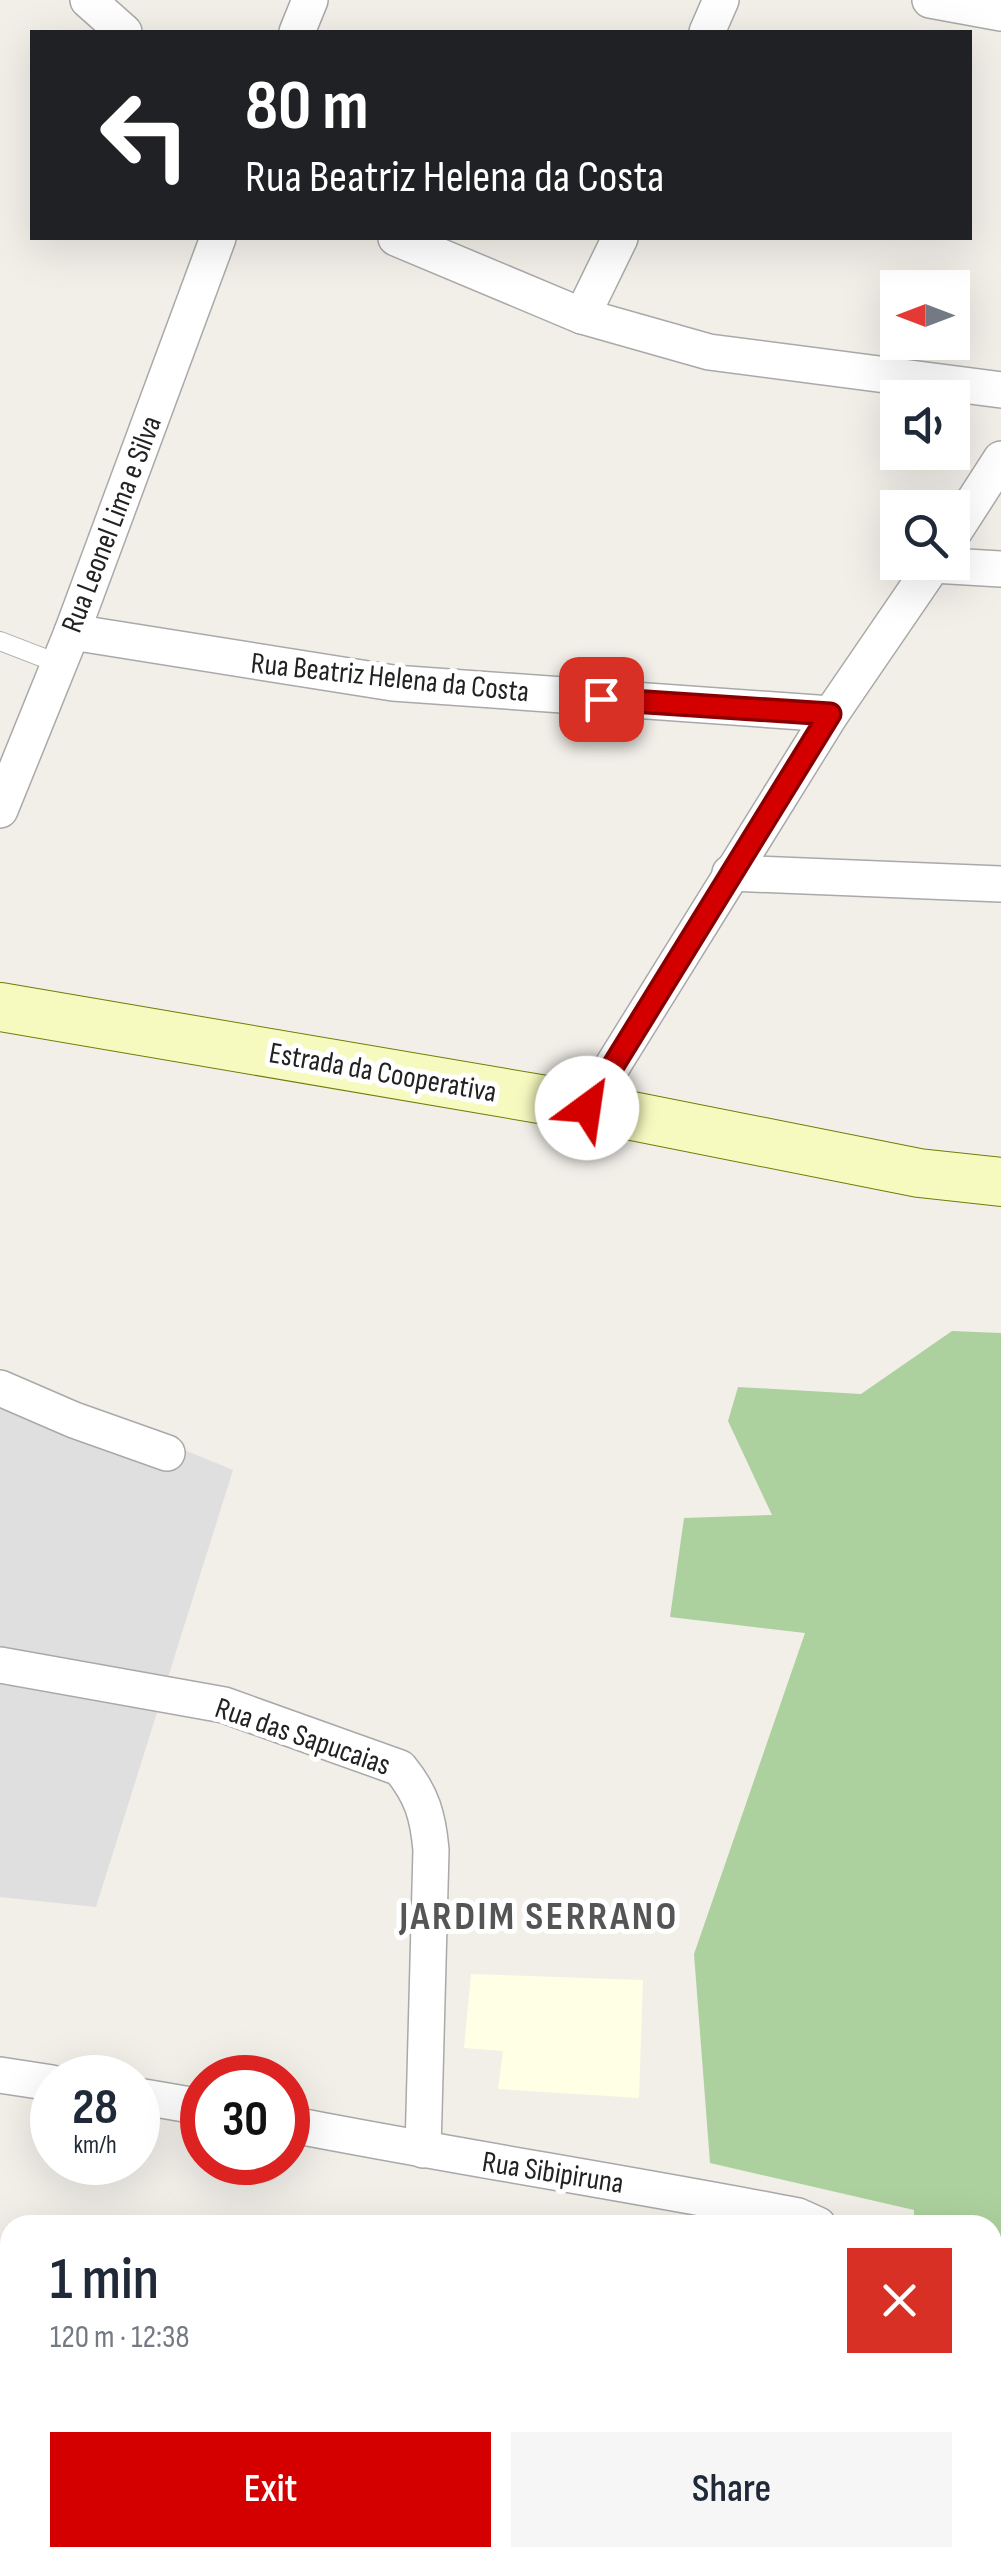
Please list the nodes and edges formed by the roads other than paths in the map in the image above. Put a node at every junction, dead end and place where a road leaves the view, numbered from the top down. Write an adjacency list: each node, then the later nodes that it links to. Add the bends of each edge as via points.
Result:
1 (88, 0): 6 (street)
2 (310, 0): 7 (street)
3 (721, 0): 8 (street)
4 (930, 0): 5 (street)
5 (1001, 13)
6 (122, 30)
7 (298, 30)
8 (709, 30)
9 (217, 240): 20 (street, Rua Leonel Lima e Silva)
10 (401, 240): 12 (street)
11 (619, 240): 12 (street)
12 (582, 316): 13 (street, via 709,352)
13 (1001, 390)
14 (1001, 459): 15 (street)
15 (970, 507)
16 (970, 567): 17 (street)
17 (1001, 569)
18 (923, 580): 21 (street)
19 (0, 642): 20 (lane)
20 (64, 648): 21 (street, Rua Beatriz Helena da Costa, via 209,656 393,682); 22 (street, Rua Leonel Lima e Silva)
21 (830, 714): 23 (street)
22 (0, 810)
23 (730, 873): 24 (street); 26 (street)
24 (1001, 884)
25 (0, 1007): 26 (main road, Estrada da Cooperativa)
26 (587, 1108): 27 (main road, Estrada da Cooperativa)
27 (1001, 1182)
28 (0, 1388): 29 (street)
29 (167, 1453)
30 (0, 1665): 34 (street, Rua das Sapucaias, via 224,1705 400,1768 428,1814 431,1850)
31 (0, 2074): 32 (street)
32 (30, 2079)
33 (310, 2128): 34 (street, Rua Sibipiruna)
34 (423, 2150): 35 (street, Rua Sibipiruna)
35 (793, 2215)

